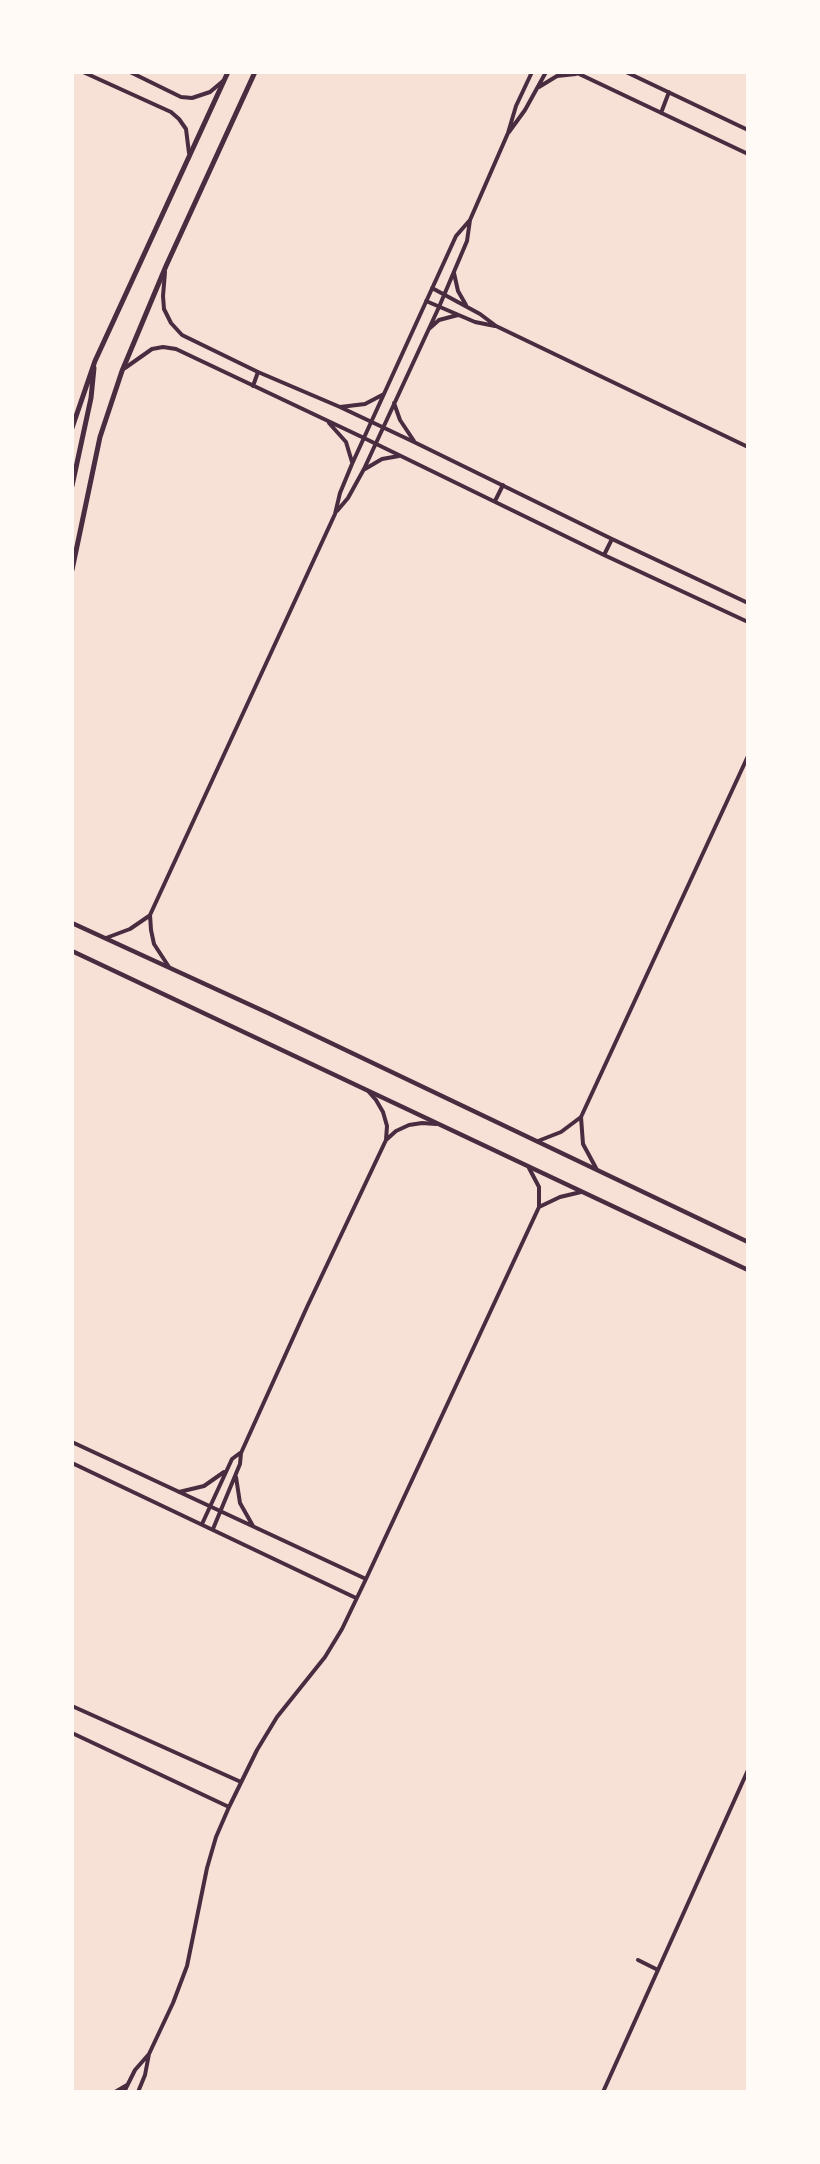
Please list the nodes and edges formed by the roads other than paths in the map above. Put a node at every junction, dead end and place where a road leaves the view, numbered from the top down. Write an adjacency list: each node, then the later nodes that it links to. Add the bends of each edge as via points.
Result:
1 (83, 72): 18 (street, via 171,112 186,129)
2 (130, 72): 10 (street, via 181,97 210,92)
3 (228, 72): 10 (main road)
4 (254, 72): 20 (main road)
5 (526, 72): 11 (street)
6 (532, 72): 11 (street)
7 (546, 72): 12 (street)
8 (626, 72): 13 (street)
9 (577, 73): 12 (street, via 557,76); 14 (street)
10 (224, 81): 18 (main road)
11 (528, 82): 16 (street)
12 (538, 87): 16 (street)
13 (669, 92): 14 (street); 15 (street)
14 (661, 113): 17 (street)
15 (748, 130)
16 (508, 133): 19 (street)
17 (748, 154)
18 (189, 157): 30 (main road)
19 (470, 220): 21 (street, via 467,241); 22 (street, via 456,236)
20 (166, 266): 31 (main road); 32 (street, via 164,309 171,323 182,335)
21 (454, 272): 23 (street); 26 (street, via 458,291)
22 (432, 288): 23 (street); 24 (street)
23 (444, 295): 25 (street); 26 (street)
24 (426, 301): 25 (street); 34 (street)
25 (439, 307): 27 (street); 29 (street)
26 (469, 307): 28 (street)
27 (458, 315): 28 (street); 29 (street, via 439,320)
28 (496, 326): 44 (street)
29 (426, 333): 35 (street)
30 (95, 361): 40 (main road); 49 (main road)
31 (122, 371): 33 (street, via 142,354 163,347 176,349); 53 (main road, via 100,437)
32 (258, 372): 33 (street); 36 (street)
33 (253, 386): 37 (street)
34 (384, 394): 36 (street, via 365,404); 38 (street)
35 (394, 402): 39 (street); 42 (street)
36 (339, 407): 38 (street)
37 (326, 421): 41 (street); 46 (street, via 346,442)
38 (371, 422): 39 (street); 41 (street)
39 (382, 427): 42 (street); 43 (street)
40 (72, 428)
41 (364, 438): 43 (street); 46 (street)
42 (414, 442): 48 (street)
43 (375, 443): 45 (street); 47 (street)
44 (748, 447)
45 (401, 456): 47 (street, via 382,459); 50 (street)
46 (352, 464): 51 (street)
47 (364, 469): 51 (street)
48 (503, 485): 50 (street); 52 (street)
49 (72, 486)
50 (495, 501): 54 (street)
51 (335, 514): 59 (street)
52 (612, 539): 54 (street); 56 (street)
53 (75, 547): 55 (main road)
54 (604, 555): 57 (street)
55 (72, 570)
56 (748, 603)
57 (748, 622)
58 (748, 756): 65 (street)
59 (150, 915): 61 (street, via 130,929); 63 (street, via 154,944)
60 (72, 923): 61 (street)
61 (106, 938): 63 (street)
62 (72, 951): 64 (street)
63 (170, 968): 68 (street)
64 (366, 1089): 66 (street); 67 (street, via 383,1112)
65 (581, 1117): 68 (street, via 561,1132); 70 (street, via 584,1144)
66 (436, 1124): 67 (street, via 409,1125); 69 (street)
67 (386, 1140): 76 (street)
68 (537, 1141): 70 (street)
69 (529, 1167): 71 (street); 72 (street, via 539,1187)
70 (596, 1168): 73 (street)
71 (581, 1192): 72 (street); 74 (street)
72 (539, 1207): 86 (street)
73 (748, 1242)
74 (748, 1270)
75 (72, 1442): 80 (street)
76 (241, 1452): 78 (street); 79 (street)
77 (72, 1463): 83 (street)
78 (227, 1470): 80 (street, via 204,1486); 81 (street)
79 (236, 1474): 82 (street); 84 (street, via 240,1503)
80 (177, 1492): 81 (street)
81 (210, 1506): 82 (street); 83 (street)
82 (220, 1511): 84 (street); 85 (street)
83 (202, 1524): 85 (street)
84 (255, 1528): 86 (street)
85 (213, 1529): 87 (street)
86 (366, 1579): 87 (street)
87 (356, 1598): 91 (street, via 325,1657 277,1717)
88 (72, 1706): 91 (street)
89 (72, 1733): 92 (street)
90 (748, 1770): 94 (street)
91 (241, 1782): 92 (street)
92 (229, 1807): 95 (street, via 207,1868 187,1966)
93 (638, 1960): 94 (street)
94 (658, 1970): 100 (street)
95 (149, 2054): 96 (street); 99 (street)
96 (128, 2085): 97 (street); 98 (street)
97 (115, 2092)
98 (124, 2092)
99 (138, 2092)
100 (603, 2092)

